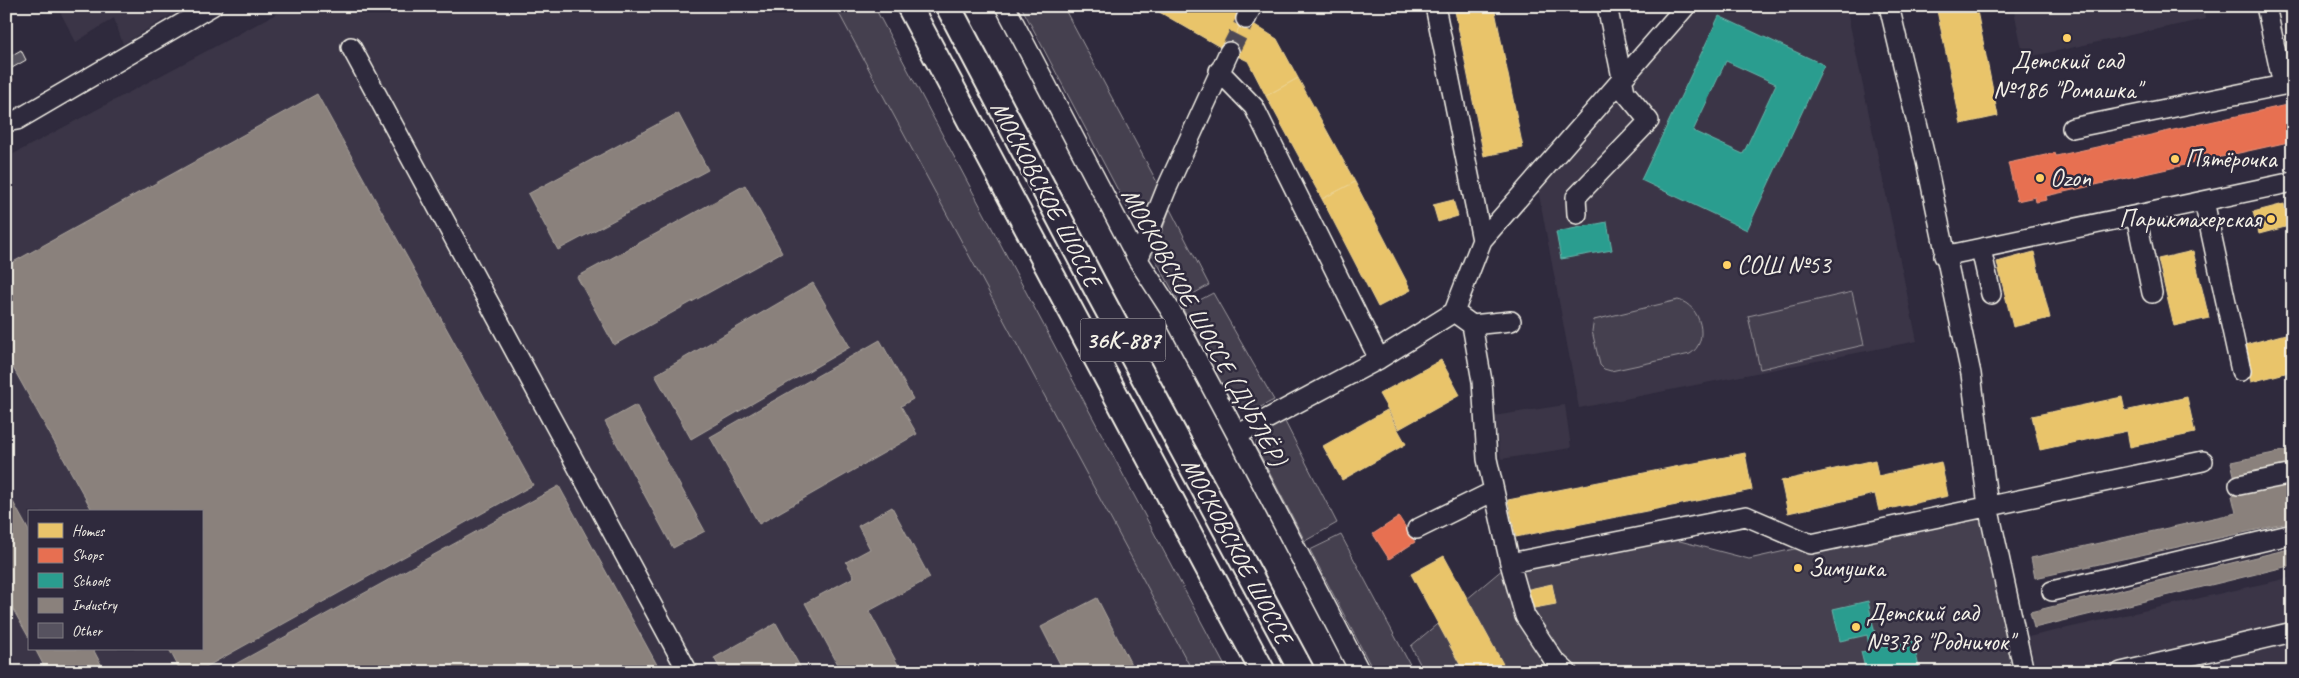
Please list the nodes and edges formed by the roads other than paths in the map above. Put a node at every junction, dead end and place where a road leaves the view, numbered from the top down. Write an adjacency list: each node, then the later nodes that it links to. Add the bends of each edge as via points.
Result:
1 (212, 6): 16 (street, via 17,120)
2 (909, 6): 45 (main road, МОСКОВСКОЕ ШОССЕ / 36К-887)
3 (930, 6): 46 (main road, МОСКОВСКОЕ ШОССЕ / 36К-887)
4 (948, 6): 47 (main road, МОСКОВСКОЕ ШОССЕ / 36К-887)
5 (1005, 6): 25 (street, МОСКОВСКОЕ ШОССЕ (ДУБЛЁР))
6 (1435, 6): 22 (street)
7 (1606, 6): 14 (street)
8 (1686, 6): 14 (street)
9 (1889, 6): 24 (street, via 1926,161)
10 (2266, 6): 15 (street)
11 (351, 47): 44 (street)
12 (1229, 52): 13 (street)
13 (1219, 72): 25 (street); 31 (street, via 1254,106)
14 (1621, 81): 20 (street, via 1624,92 1649,121 1576,197); 22 (street)
15 (2288, 84): 17 (street)
16 (6, 122)
17 (2072, 128)
18 (2293, 182): 19 (street)
19 (2204, 201): 21 (street); 32 (street)
20 (1577, 214)
21 (2136, 216): 23 (street); 26 (street)
22 (1482, 240): 28 (street)
23 (1982, 249): 24 (street); 27 (street)
24 (1944, 256): 38 (street, via 1970,374)
25 (1138, 260): 33 (street, МОСКОВСКОЕ ШОССЕ (ДУБЛЁР), via 1171,311)
26 (2152, 293)
27 (1991, 294)
28 (1454, 312): 30 (street); 31 (street)
29 (1511, 321): 30 (street)
30 (1472, 325): 37 (street, via 1482,381 1487,459)
31 (1379, 359): 33 (street)
32 (2241, 371)
33 (1237, 435): 48 (street, МОСКОВСКОЕ ШОССЕ (ДУБЛЁР))
34 (2203, 461): 38 (street)
35 (2293, 474): 36 (street)
36 (2239, 485)
37 (1494, 491): 39 (street); 41 (street)
38 (1988, 506): 41 (street, via 1811,544 1746,516); 50 (street)
39 (1417, 529)
40 (2293, 534): 42 (street)
41 (1510, 563): 49 (street, via 1525,616 1554,660)
42 (2052, 591)
43 (2293, 632): 51 (street)
44 (688, 672)
45 (1263, 672)
46 (1284, 672)
47 (1302, 672)
48 (1360, 672)
49 (1567, 672)
50 (2024, 672)
51 (2121, 672)

